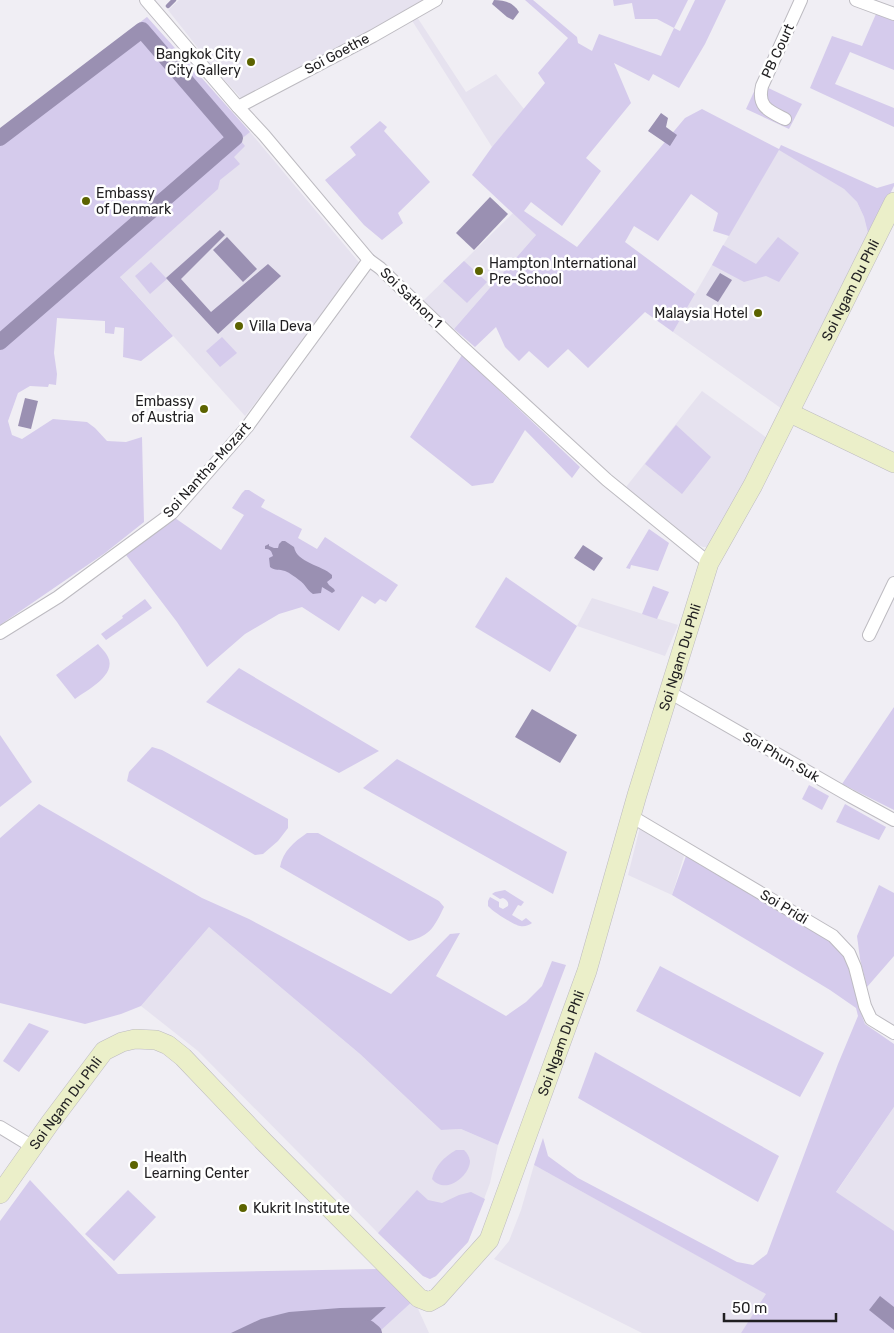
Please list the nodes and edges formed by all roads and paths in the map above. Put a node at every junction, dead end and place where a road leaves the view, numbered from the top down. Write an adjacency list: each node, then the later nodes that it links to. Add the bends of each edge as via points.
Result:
1 (146, 0): 6 (street, Soi Sathon 1)
2 (436, 0): 6 (street, Soi Goethe)
3 (801, 0): 7 (street, PB Court, via 760,94 762,105)
4 (856, 0): 5 (street)
5 (894, 14)
6 (238, 107): 9 (street, Soi Sathon 1)
7 (785, 119)
8 (894, 202): 10 (street, Soi Ngam Du Phli)
9 (369, 260): 12 (street, Soi Sathon 1, via 607,480); 14 (street, Soi Nantha-Mozart, via 248,427 172,513 58,596)
10 (790, 413): 11 (street); 12 (street, Soi Ngam Du Phli)
11 (894, 462)
12 (709, 563): 16 (street, Soi Ngam Du Phli)
13 (894, 583): 15 (street)
14 (0, 633)
15 (869, 635)
16 (669, 692): 17 (street, Soi Ngam Du Phli); 18 (street, Soi Phun Suk)
17 (631, 816): 19 (street, Soi Pridi, via 833,936 849,953 871,1019); 21 (street, Soi Ngam Du Phli, via 587,971 489,1240 438,1297 429,1302 419,1298 184,1057 156,1040 122,1042 104,1051)
18 (894, 820)
19 (894, 1033)
20 (0, 1127): 21 (street)
21 (33, 1147): 22 (street, Soi Ngam Du Phli)
22 (0, 1194)

